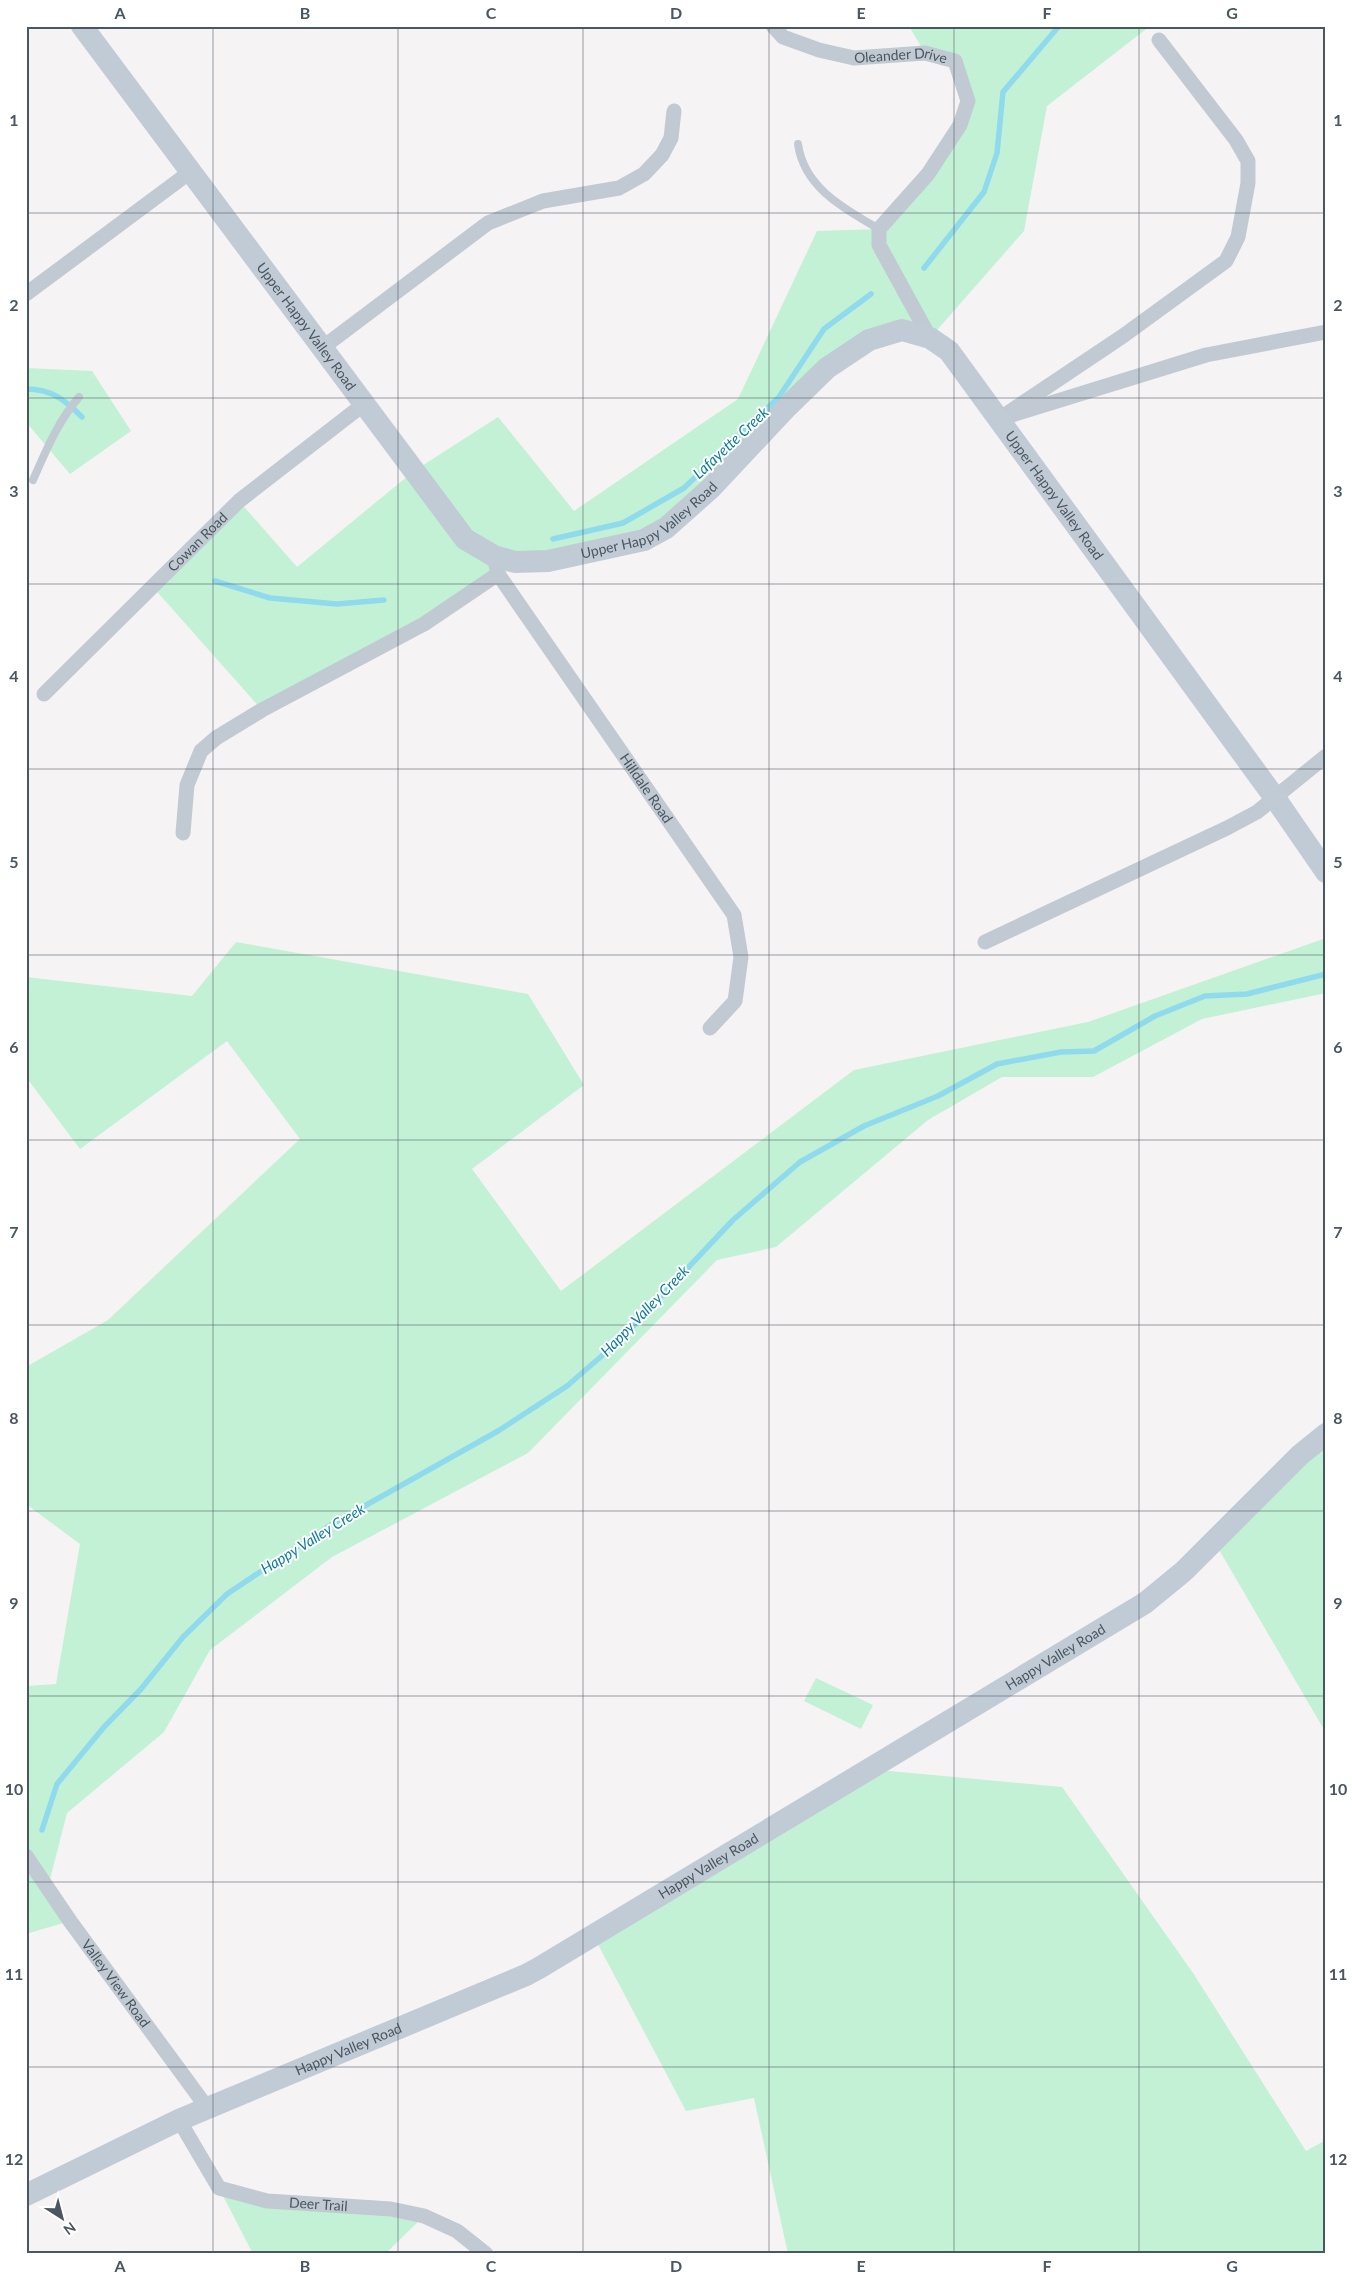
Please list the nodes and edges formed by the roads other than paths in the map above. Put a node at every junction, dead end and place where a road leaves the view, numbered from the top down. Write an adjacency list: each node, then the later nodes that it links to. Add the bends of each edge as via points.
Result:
1 (82, 26): 6 (street, Upper Happy Valley Road)
2 (773, 26): 7 (street, Oleander Drive, via 784,37 854,58 925,53 955,61 968,101 960,125 928,174)
3 (1159, 40): 14 (street, via 1236,140 1248,161 1248,183 1238,237 1226,261 1124,336)
4 (674, 111): 11 (street, via 671,138 662,155 644,174 619,188 543,201 488,223)
5 (798, 144): 7 (lane, via 808,173 820,190)
6 (190, 172): 8 (street); 11 (street, Upper Happy Valley Road)
7 (879, 229): 10 (street, via 879,245)
8 (26, 294)
9 (1326, 332): 14 (street, via 1206,356)
10 (930, 338): 14 (street, Upper Happy Valley Road, via 950,351); 16 (street, Upper Happy Valley Road, via 902,330 869,340 827,368 711,488 666,528 644,540 548,561)
11 (322, 348): 13 (street, Upper Happy Valley Road)
12 (79, 397): 15 (lane, via 68,409)
13 (364, 404): 16 (street, Upper Happy Valley Road, via 465,539); 17 (street, Cowan Road, via 239,501)
14 (999, 419): 19 (street, Upper Happy Valley Road)
15 (33, 480)
16 (496, 565): 20 (street, via 424,624 262,710 200,751 187,785); 23 (street, Hilldale Road, via 734,915 741,957 735,1001)
17 (44, 694)
18 (1326, 756): 19 (street)
19 (1276, 798): 21 (street, Upper Happy Valley Road); 22 (street, via 1227,828)
20 (182, 833)
21 (1326, 872)
22 (985, 942)
23 (710, 1028)
24 (1326, 1434): 26 (street, Happy Valley Road, via 1300,1455 1184,1571 1145,1603 526,1975)
25 (26, 1856): 26 (street, Valley View Road)
26 (208, 2109): 27 (street, Happy Valley Road)
27 (179, 2120): 28 (street, Happy Valley Road); 29 (street, Deer Trail, via 219,2188 267,2201 391,2209 424,2216 457,2231)
28 (26, 2195)
29 (486, 2254)

